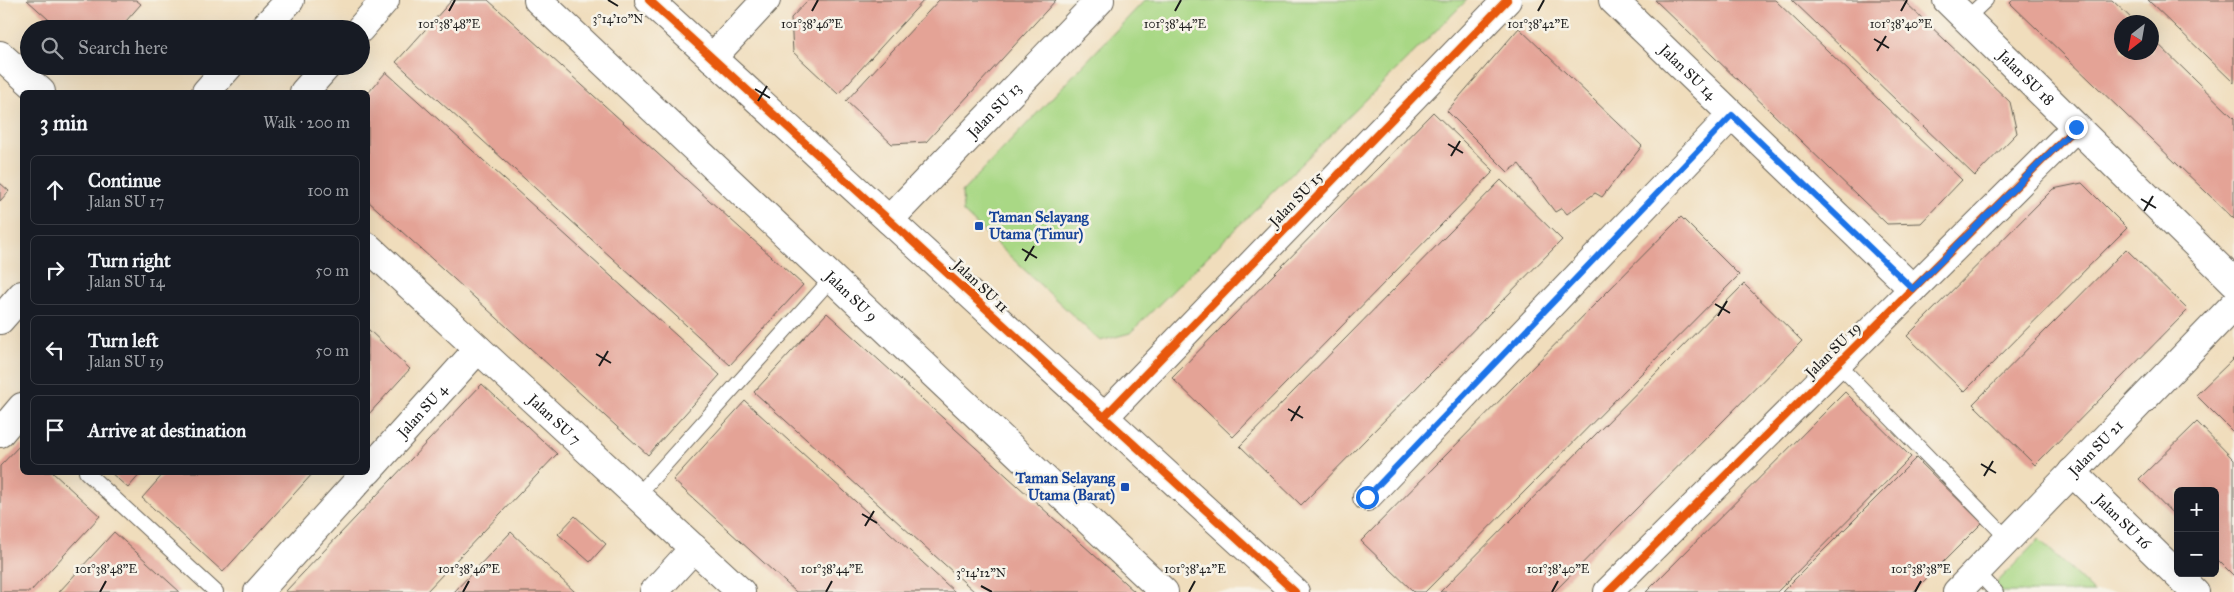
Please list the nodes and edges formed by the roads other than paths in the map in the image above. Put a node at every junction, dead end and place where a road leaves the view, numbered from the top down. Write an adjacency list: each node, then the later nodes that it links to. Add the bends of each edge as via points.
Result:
1 (290, 0): 11 (street)
2 (385, 0): 12 (street)
3 (538, 0): 26 (street, Jalan SU 9)
4 (649, 0): 14 (street, Jalan SU 11)
5 (766, 0): 14 (street)
6 (1100, 0): 24 (street, Jalan SU 13)
7 (1508, 0): 35 (street, Jalan SU 15)
8 (1613, 0): 22 (street, Jalan SU 14)
9 (1986, 0): 10 (lane)
10 (1957, 9): 23 (street, Jalan SU 18)
11 (271, 20)
12 (368, 20)
13 (0, 55): 15 (street)
14 (712, 58): 24 (street, Jalan SU 11)
15 (20, 73)
16 (22, 75): 19 (street)
17 (221, 75): 20 (street)
18 (319, 75): 21 (street)
19 (39, 90)
20 (208, 90)
21 (306, 90)
22 (1732, 115): 28 (street, Jalan SU 14); 42 (street)
23 (2076, 127): 27 (street, Jalan SU 18); 28 (street, Jalan SU 19)
24 (889, 220): 35 (street, Jalan SU 11)
25 (370, 249): 32 (street, Jalan SU 7)
26 (832, 278): 41 (lane); 50 (street, Jalan SU 9)
27 (2234, 282)
28 (1913, 289): 33 (street, Jalan SU 19)
29 (20, 297): 31 (street)
30 (2234, 305): 38 (street, Jalan SU 21)
31 (0, 320)
32 (478, 349): 37 (street, Jalan SU 4); 41 (street, Jalan SU 7)
33 (1838, 364): 43 (lane); 52 (street, Jalan SU 19)
34 (20, 412): 36 (street)
35 (1104, 417): 51 (street, Jalan SU 11)
36 (0, 433)
37 (370, 469)
38 (2072, 472): 43 (street, Jalan SU 21); 55 (street, Jalan SU 16)
39 (89, 475): 46 (lane)
40 (364, 475): 47 (street, Jalan SU 4)
41 (637, 496): 44 (street, Jalan SU 7)
42 (1367, 497)
43 (2008, 539): 45 (street, Jalan SU 21)
44 (694, 548): 48 (street); 49 (street, Jalan SU 7)
45 (1977, 572): 53 (street, Jalan SU 21); 54 (lane)
46 (216, 592)
47 (258, 592)
48 (654, 592)
49 (741, 592)
50 (1164, 592)
51 (1295, 592)
52 (1608, 592)
53 (1957, 592)
54 (1996, 592)
55 (2195, 592)

